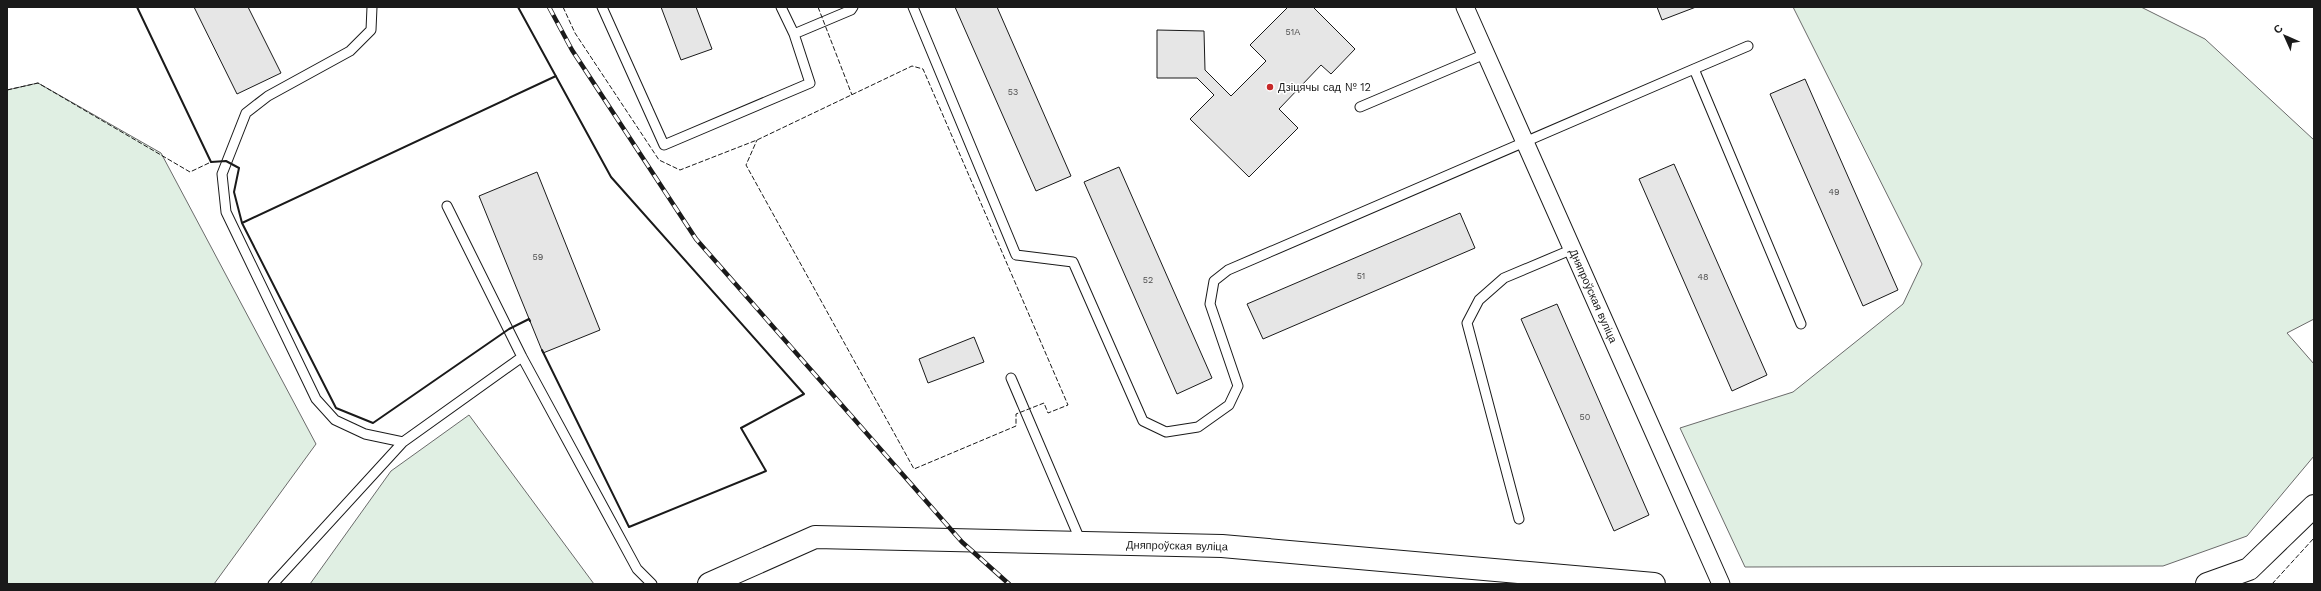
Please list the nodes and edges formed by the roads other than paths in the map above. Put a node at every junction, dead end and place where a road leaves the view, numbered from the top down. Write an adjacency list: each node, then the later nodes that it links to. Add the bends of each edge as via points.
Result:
1 (372, 7): 18 (lane, via 371,30 350,52 268,96 246,112 222,174 226,212 316,399 335,420 365,434)
2 (602, 7): 7 (lane, via 664,145 810,83)
3 (781, 7): 7 (lane)
4 (852, 7): 7 (lane, via 844,13)
5 (913, 7): 12 (lane, via 1016,255 1073,262 1143,421 1166,432 1198,427 1229,405 1238,386 1210,304 1214,281 1228,270)
6 (1465, 7): 9 (street, Дняпроўская вуліца)
7 (794, 34)
8 (1748, 46): 10 (lane)
9 (1485, 54): 11 (lane); 12 (street, Дняпроўская вуліца)
10 (1694, 69): 12 (lane); 15 (lane)
11 (1360, 107)
12 (1524, 143): 14 (street, Дняпроўская вуліца)
13 (447, 206): 16 (lane)
14 (1573, 249): 20 (lane, via 1504,278 1479,300 1467,323); 26 (street, Дняпроўская вуліца)
15 (1801, 324)
16 (522, 356): 18 (lane); 23 (lane, via 637,569)
17 (1012, 378): 21 (lane)
18 (403, 442): 22 (lane)
19 (2314, 506): 27 (street, via 2249,569)
20 (1519, 519)
21 (1082, 544): 24 (street, Дняпроўская вуліца, via 815,537); 25 (street, Дняпроўская вуліца, via 1222,546)
22 (273, 584)
23 (652, 584)
24 (709, 584)
25 (1654, 584)
26 (1721, 584)
27 (2207, 584)

